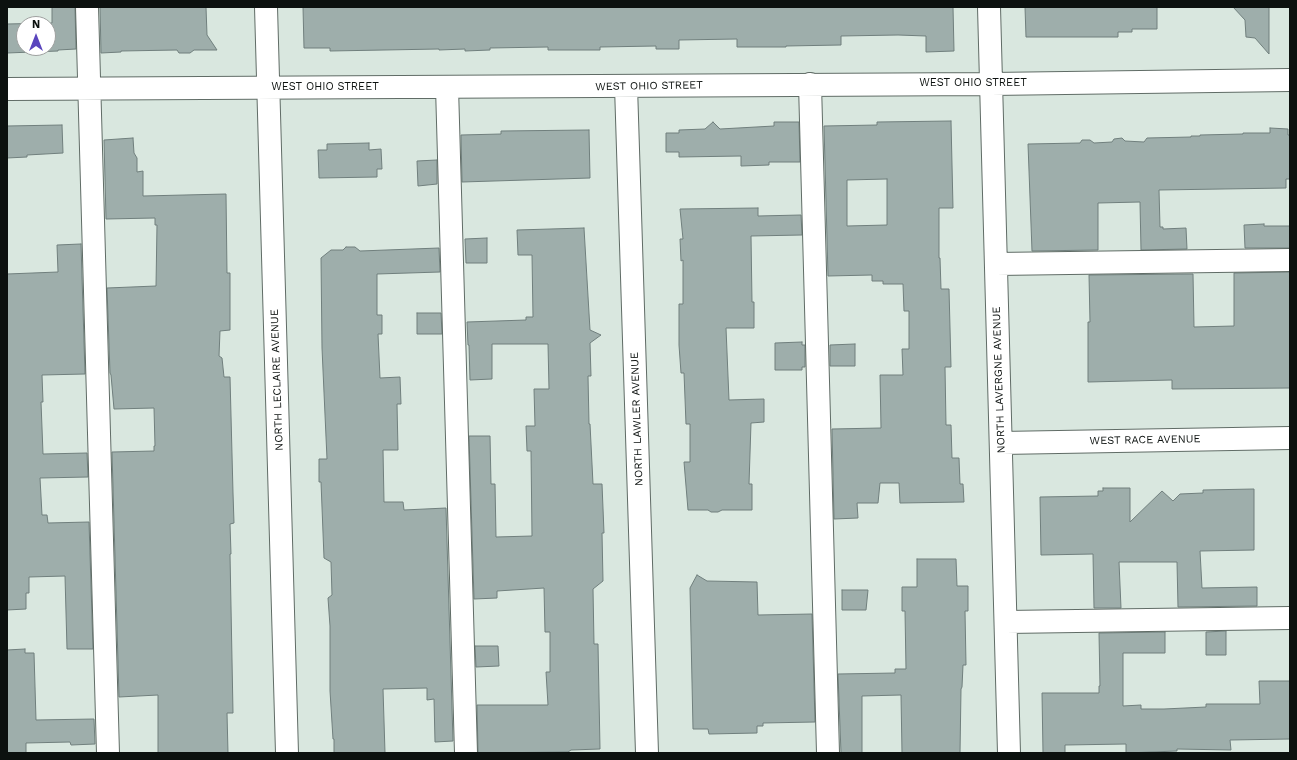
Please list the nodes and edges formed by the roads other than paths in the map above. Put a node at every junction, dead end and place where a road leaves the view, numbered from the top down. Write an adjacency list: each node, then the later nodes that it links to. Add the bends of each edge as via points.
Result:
1 (87, 7): 11 (street)
2 (266, 7): 9 (street, NORTH LECLAIRE AVENUE)
3 (989, 7): 6 (street, NORTH LAVERGNE AVENUE)
4 (1290, 80): 6 (street, WEST OHIO STREET)
5 (810, 84): 6 (street, WEST OHIO STREET); 7 (street, WEST OHIO STREET); 22 (street)
6 (991, 84): 13 (street, NORTH LAVERGNE AVENUE)
7 (626, 86): 8 (street, WEST OHIO STREET); 21 (street, NORTH LAWLER AVENUE)
8 (447, 87): 9 (street, WEST OHIO STREET); 20 (street)
9 (268, 88): 11 (street, WEST OHIO STREET); 19 (street, NORTH LECLAIRE AVENUE)
10 (7, 89): 11 (street, WEST OHIO STREET)
11 (89, 89): 18 (street)
12 (1290, 260): 13 (street)
13 (996, 264): 15 (street, NORTH LAVERGNE AVENUE)
14 (1290, 438): 15 (street, WEST RACE AVENUE)
15 (1001, 443): 17 (street, NORTH LAVERGNE AVENUE)
16 (1290, 618): 17 (street)
17 (1006, 622): 23 (street, NORTH LAVERGNE AVENUE)
18 (108, 753)
19 (287, 753)
20 (466, 753)
21 (647, 753)
22 (828, 753)
23 (1009, 753)

